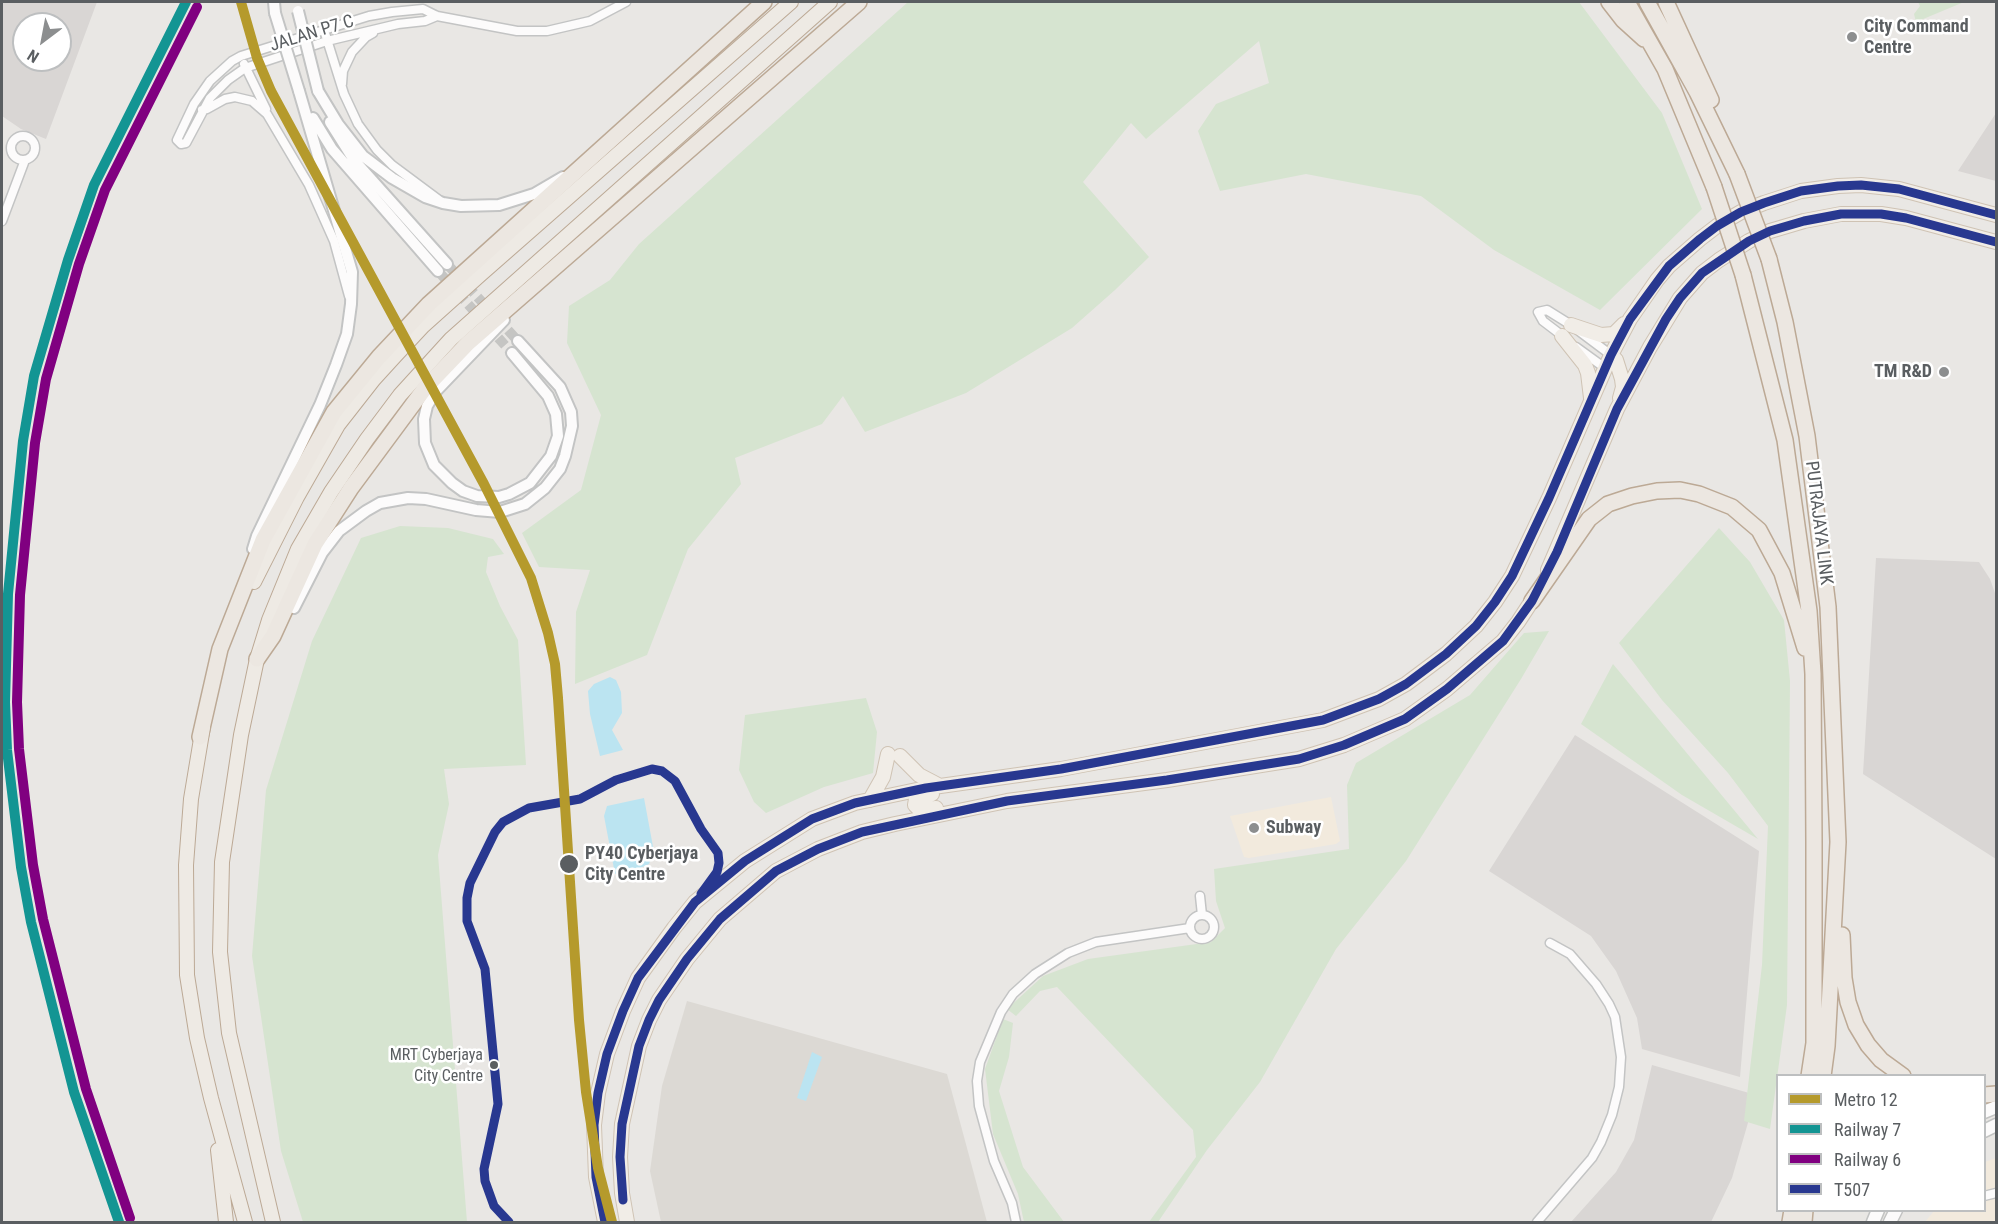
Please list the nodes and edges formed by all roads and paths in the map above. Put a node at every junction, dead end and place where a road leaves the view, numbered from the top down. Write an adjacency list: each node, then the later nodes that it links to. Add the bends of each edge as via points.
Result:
1 (274, 2): 19 (street, bridge)
2 (626, 2): 12 (street, JALAN P7 C, via 590,21 547,31 517,31)
3 (764, 2): 24 (highway)
4 (791, 2): 50 (highway, via 438,313 374,379 338,425 259,569 216,679)
5 (830, 2): 48 (highway, via 480,312 413,380 367,439 313,521 282,587)
6 (859, 2): 34 (highway)
7 (1610, 2): 16 (highway, via 1623,20)
8 (1627, 2): 16 (highway, PUTRAJAYA LINK)
9 (1647, 2): 27 (highway, PUTRAJAYA LINK)
10 (1666, 2): 27 (highway, via 1709,96)
11 (298, 6): 20 (street, bridge)
12 (437, 16): 13 (street, JALAN P7 C); 14 (street, JALAN P7 C, via 423,9 392,12)
13 (381, 29): 15 (street, JALAN P7 C); 21 (street, via 366,37 346,62)
14 (324, 30): 15 (street); 17 (street, JALAN P7 C)
15 (327, 41): 18 (street, JALAN P7 C); 21 (street)
16 (1653, 47): 49 (highway, PUTRAJAYA LINK, bridge, via 1691,129 1743,275 1785,440 1809,611)
17 (241, 56): 18 (street); 22 (street, JALAN P7 C, via 210,81)
18 (246, 68): 23 (street, JALAN P7 C, via 219,88); 25 (street)
19 (299, 91): 33 (street, via 332,149); 35 (street, via 352,272)
20 (318, 91): 28 (street, via 363,156 410,190); 32 (street, via 345,149)
21 (344, 94): 28 (street, via 358,124 377,150)
22 (194, 104): 23 (street); 23 (street, JALAN P7 C, via 178,142 186,143)
23 (202, 110): 25 (street, via 225,99 244,99 260,106)
24 (632, 120): 28 (street, via 562,178 534,194 499,205); 47 (highway, via 429,304 334,412 263,540)
25 (274, 122): 35 (street, via 334,241)
26 (25, 160): 30 (street)
27 (1736, 171): 55 (highway, PUTRAJAYA LINK, bridge, via 1769,259 1807,436 1827,595)
28 (443, 203)
29 (1996, 214): 36 (main road, via 1878,186 1838,186 1792,194 1741,212 1708,233 1669,266)
30 (2, 221)
31 (1996, 242): 40 (main road, via 1881,214 1841,214 1785,225 1749,240 1702,273 1680,298)
32 (447, 264)
33 (438, 271)
34 (545, 277): 41 (street, via 436,391 427,406 425,443 434,465 458,487 477,495 499,497 530,483 551,456 558,436 556,414 548,396); 46 (highway, via 468,343 425,388 386,438 315,544)
35 (351, 304): 47 (street, via 347,334 336,365 257,536)
36 (1630, 319): 37 (main road, via 1614,334); 42 (main road)
37 (1571, 325): 38 (street, via 1547,310 1538,312); 42 (street)
38 (1562, 336): 42 (street); 43 (main road, via 1585,365)
39 (518, 341): 46 (street, via 560,387 571,412 566,456 545,488 525,504 500,512 408,498 380,503 339,531 330,542)
40 (1650, 347): 42 (main road, via 1635,362); 44 (main road)
41 (512, 353)
42 (1612, 364): 43 (main road); 44 (main road, via 1623,387)
43 (1591, 400): 51 (main road, via 1512,576 1476,626 1406,684 1379,699 1323,720)
44 (1617, 409): 45 (main road, via 1557,552)
45 (1532, 601): 49 (highway, via 1589,519 1608,504 1657,491 1699,494 1732,507 1759,530 1782,573); 54 (main road, via 1503,641 1425,706 1405,720 1344,745 1299,759)
46 (273, 636): 48 (highway)
47 (220, 649): 50 (highway)
48 (257, 659): 66 (highway, via 222,862 220,952 229,1034)
49 (1813, 674): 60 (highway, PUTRAJAYA LINK, via 1814,1043)
50 (200, 737): 63 (highway, via 186,865 187,975)
51 (998, 778): 52 (main road); 54 (main road, via 987,784 924,796 916,799 915,805 920,810 991,799)
52 (940, 786): 53 (main road); 53 (main road, via 894,755)
53 (870, 800): 67 (main road, via 812,819 745,861 695,902 639,978 607,1054 598,1093 594,1125 596,1177)
54 (1006, 801): 68 (main road, via 862,832 818,849 776,871 720,919 659,1000 639,1046 622,1124 620,1157)
55 (1838, 842): 61 (highway, PUTRAJAYA LINK); 62 (highway, via 1848,1002 1868,1045)
56 (1200, 896): 57 (street)
57 (1202, 915): 58 (street, via 1195,917); 58 (street, via 1212,920 1211,935 1196,938)
58 (1190, 928): 69 (street, via 1096,942 1068,953 1035,974 1013,994 1001,1012 980,1062 977,1081 979,1106 994,1161)
59 (1550, 943): 70 (street, via 1570,954 1603,994 1615,1017 1621,1057 1612,1115 1601,1142)
60 (1809, 1074)
61 (1823, 1074)
62 (1900, 1074)
63 (211, 1098): 64 (highway); 65 (highway)
64 (226, 1222)
65 (245, 1222)
66 (273, 1222)
67 (605, 1222)
68 (627, 1222)
69 (1016, 1222)
70 (1537, 1222)

